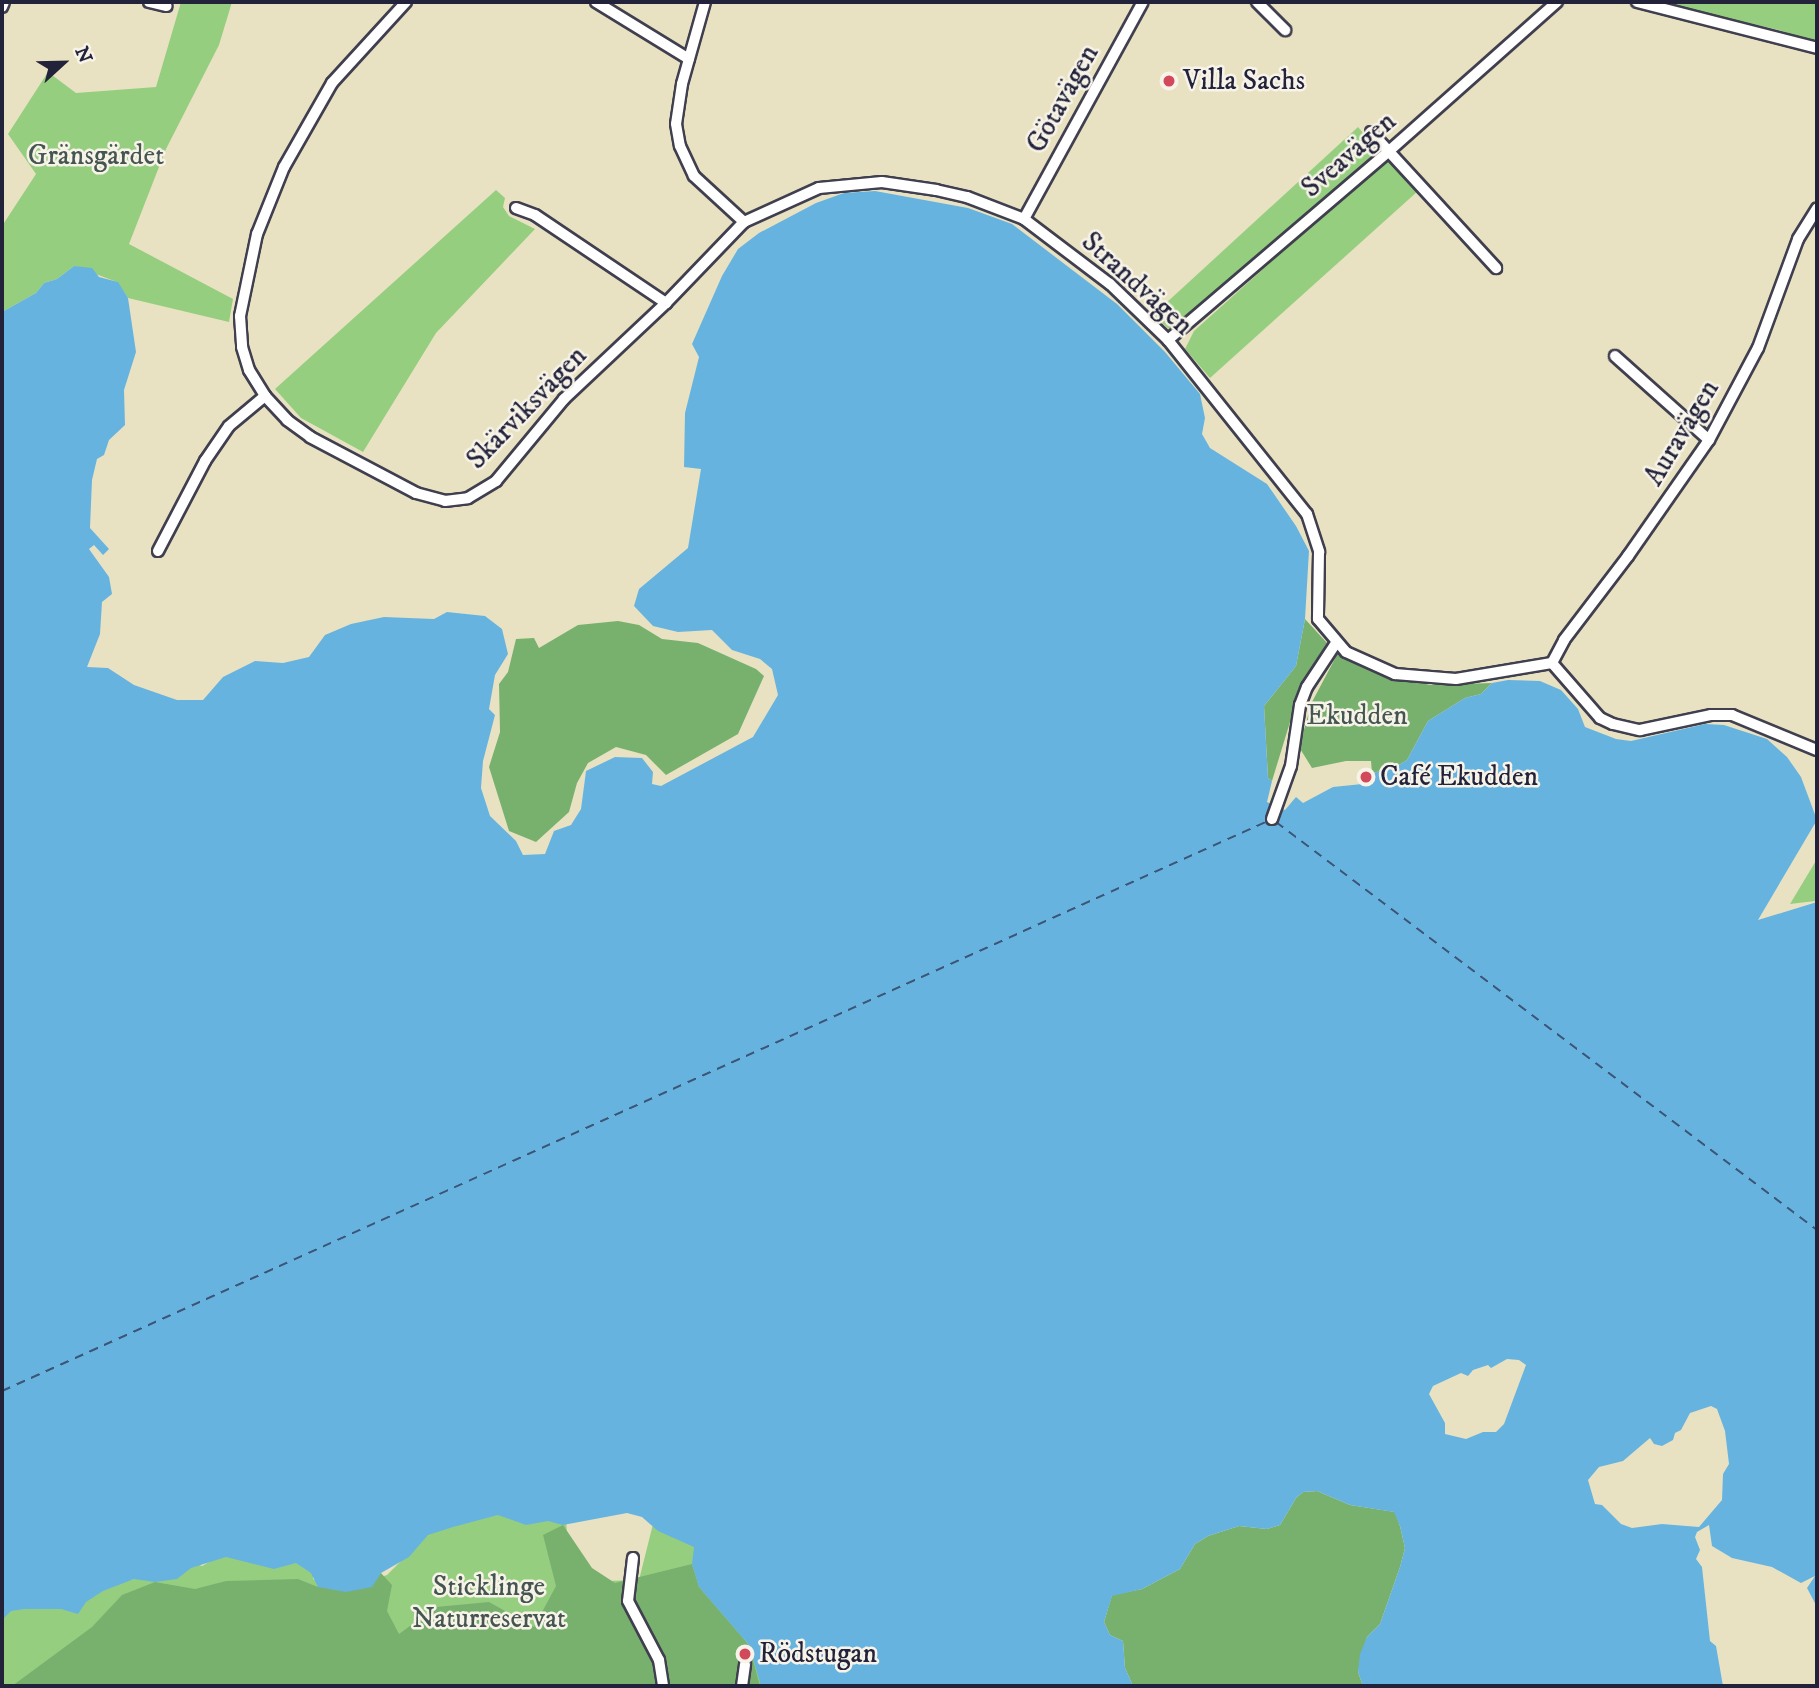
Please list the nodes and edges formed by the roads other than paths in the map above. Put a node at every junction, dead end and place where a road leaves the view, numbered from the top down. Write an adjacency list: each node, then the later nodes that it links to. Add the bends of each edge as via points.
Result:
1 (4, 2): 11 (street)
2 (149, 2): 10 (street)
3 (406, 2): 25 (street, Skärviksvägen, via 332,83 284,167 257,234 240,316 249,370)
4 (596, 2): 14 (street)
5 (705, 2): 14 (street)
6 (1143, 2): 19 (street, Götavägen)
7 (1258, 2): 12 (street)
8 (1557, 2): 16 (street, Sveavägen)
9 (1637, 2): 13 (street)
10 (167, 6)
11 (2, 7)
12 (1285, 30)
13 (1817, 48)
14 (689, 59): 20 (street, via 676,124 680,146 694,176)
15 (1371, 132): 16 (street)
16 (1388, 152): 21 (street); 23 (street, Sveavägen)
17 (516, 208): 22 (street, via 535,215)
18 (1817, 208): 26 (street, Auravägen, via 1798,239 1758,348)
19 (1024, 219): 20 (street, Strandvägen, via 967,197 882,182 819,188); 23 (street, Strandvägen, via 1110,284)
20 (744, 222): 22 (street, Skärviksvägen)
21 (1496, 268)
22 (666, 303): 25 (street, Skärviksvägen, via 564,399 496,481 468,498 445,501 416,493 310,437)
23 (1168, 340): 28 (street, Strandvägen, via 1307,514 1319,552 1318,619)
24 (1615, 356): 26 (street)
25 (265, 396): 27 (street, via 229,426 211,452)
26 (1709, 440): 29 (street, Auravägen)
27 (158, 551)
28 (1336, 643): 29 (street, Strandvägen, via 1376,668 1413,676 1456,679); 31 (street, via 1300,705 1291,766)
29 (1552, 663): 30 (street, via 1600,718 1613,724 1640,730 1732,715)
30 (1817, 750)
31 (1272, 819)
32 (633, 1558): 34 (street, via 628,1601 659,1660)
33 (745, 1664): 35 (street)
34 (663, 1686)
35 (742, 1686)

